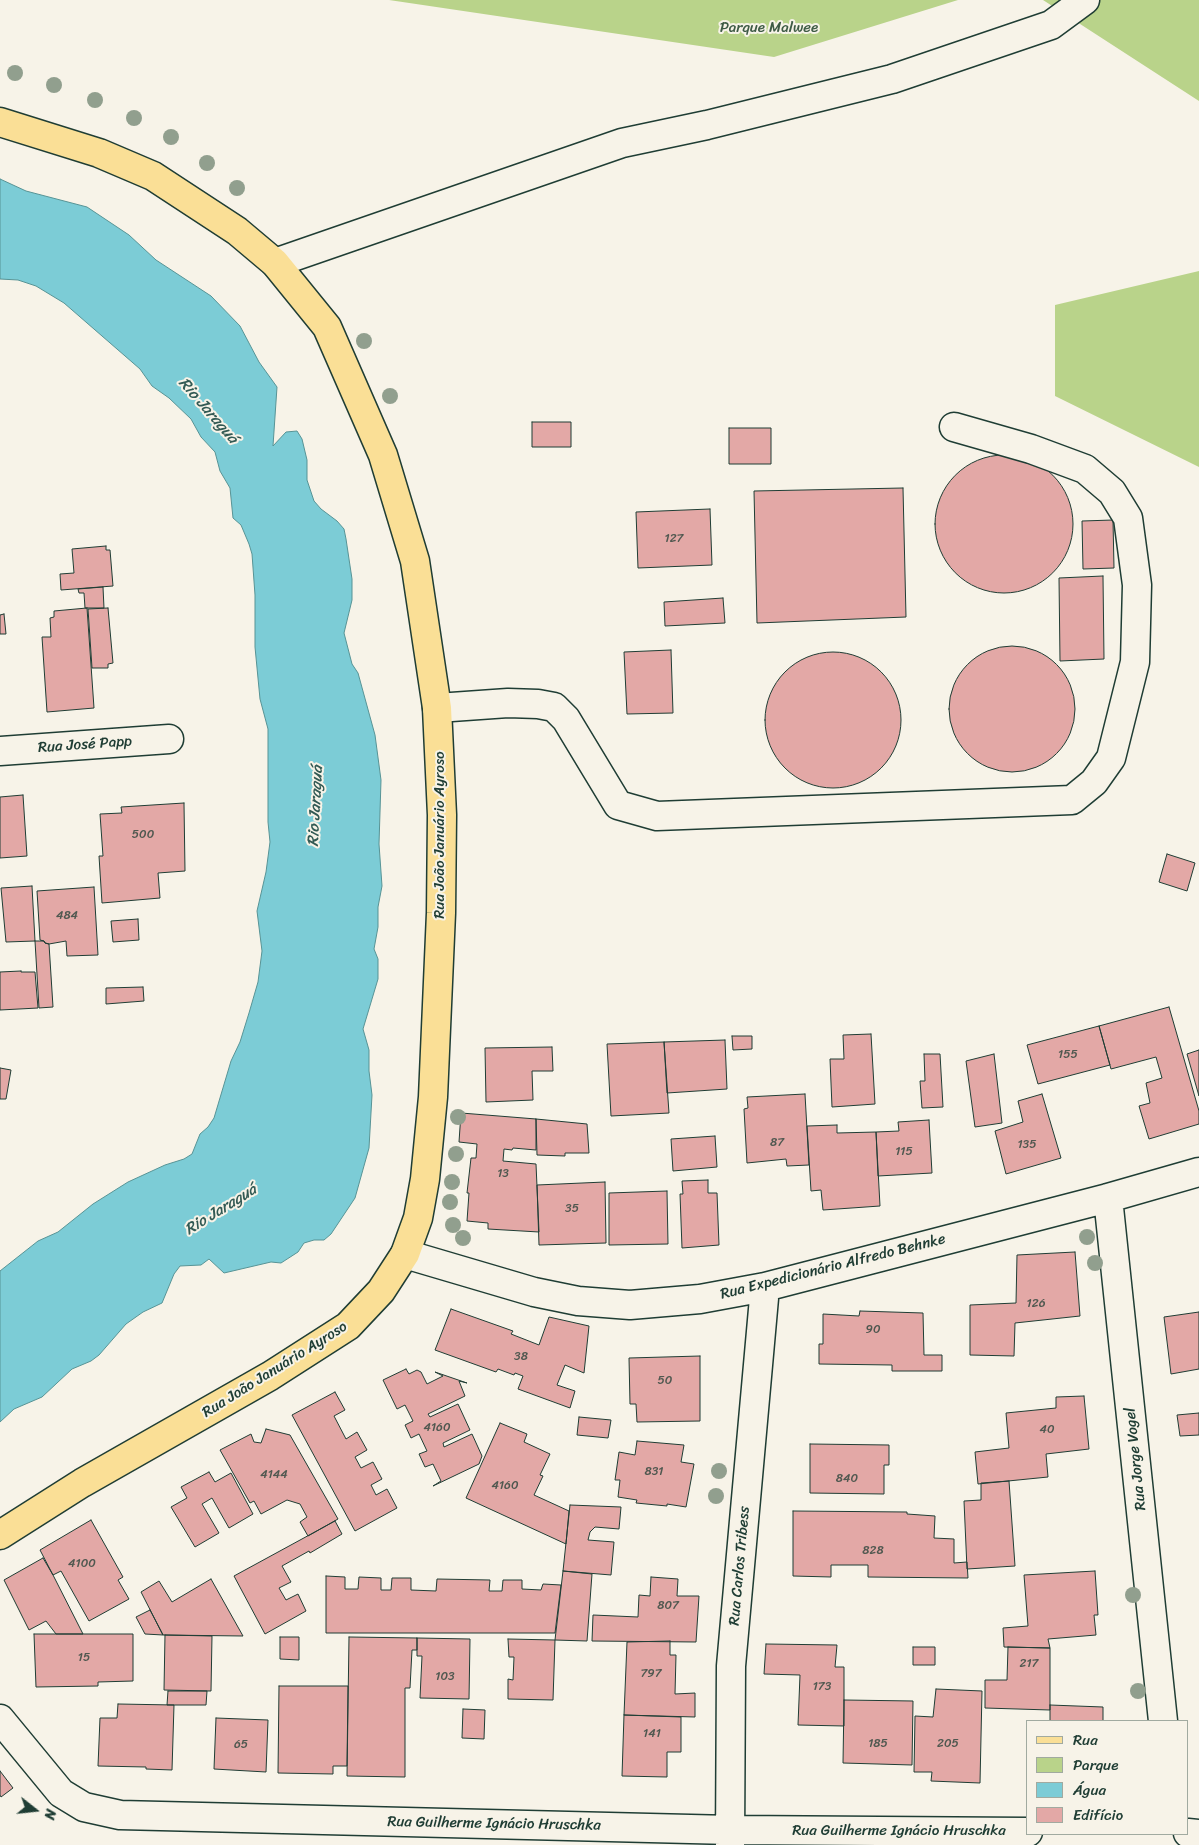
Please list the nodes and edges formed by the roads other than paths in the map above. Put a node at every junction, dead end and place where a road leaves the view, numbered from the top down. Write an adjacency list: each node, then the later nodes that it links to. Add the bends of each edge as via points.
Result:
1 (1085, 0): 3 (street, via 1051,25 892,80 622,143)
2 (0, 122): 3 (main road, Rua João Januário Ayroso, via 99,153 153,176 237,231)
3 (275, 263): 5 (main road, Rua João Januário Ayroso, via 327,327 383,455 415,561)
4 (954, 427): 5 (street, via 1031,449 1085,469 1112,492 1128,518 1137,585 1135,662 1111,758 1094,782 1072,800 657,816 618,805 566,719 554,707 508,703)
5 (438, 708): 10 (main road, Rua João Januário Ayroso, via 441,914 433,1097 418,1218)
6 (169, 739): 7 (street, Rua José Papp)
7 (0, 751)
8 (1199, 1172): 9 (street, Rua Expedicionário Alfredo Behnke)
9 (1108, 1198): 11 (street, Rua Expedicionário Alfredo Behnke); 14 (street, Rua Jorge Vogel)
10 (405, 1254): 11 (street, Rua Expedicionário Alfredo Behnke, via 534,1292 578,1301 630,1306 700,1299); 12 (main road, Rua João Januário Ayroso, via 381,1292 348,1326 270,1376 82,1483)
11 (765, 1287): 16 (street, Rua Carlos Tribess, via 731,1666)
12 (0, 1535)
13 (0, 1719): 16 (street, Rua Guilherme Ignácio Hruschka, via 61,1793 84,1808 120,1815)
14 (1163, 1720)
15 (1026, 1832): 16 (street, Rua Guilherme Ignácio Hruschka)
16 (731, 1838)

